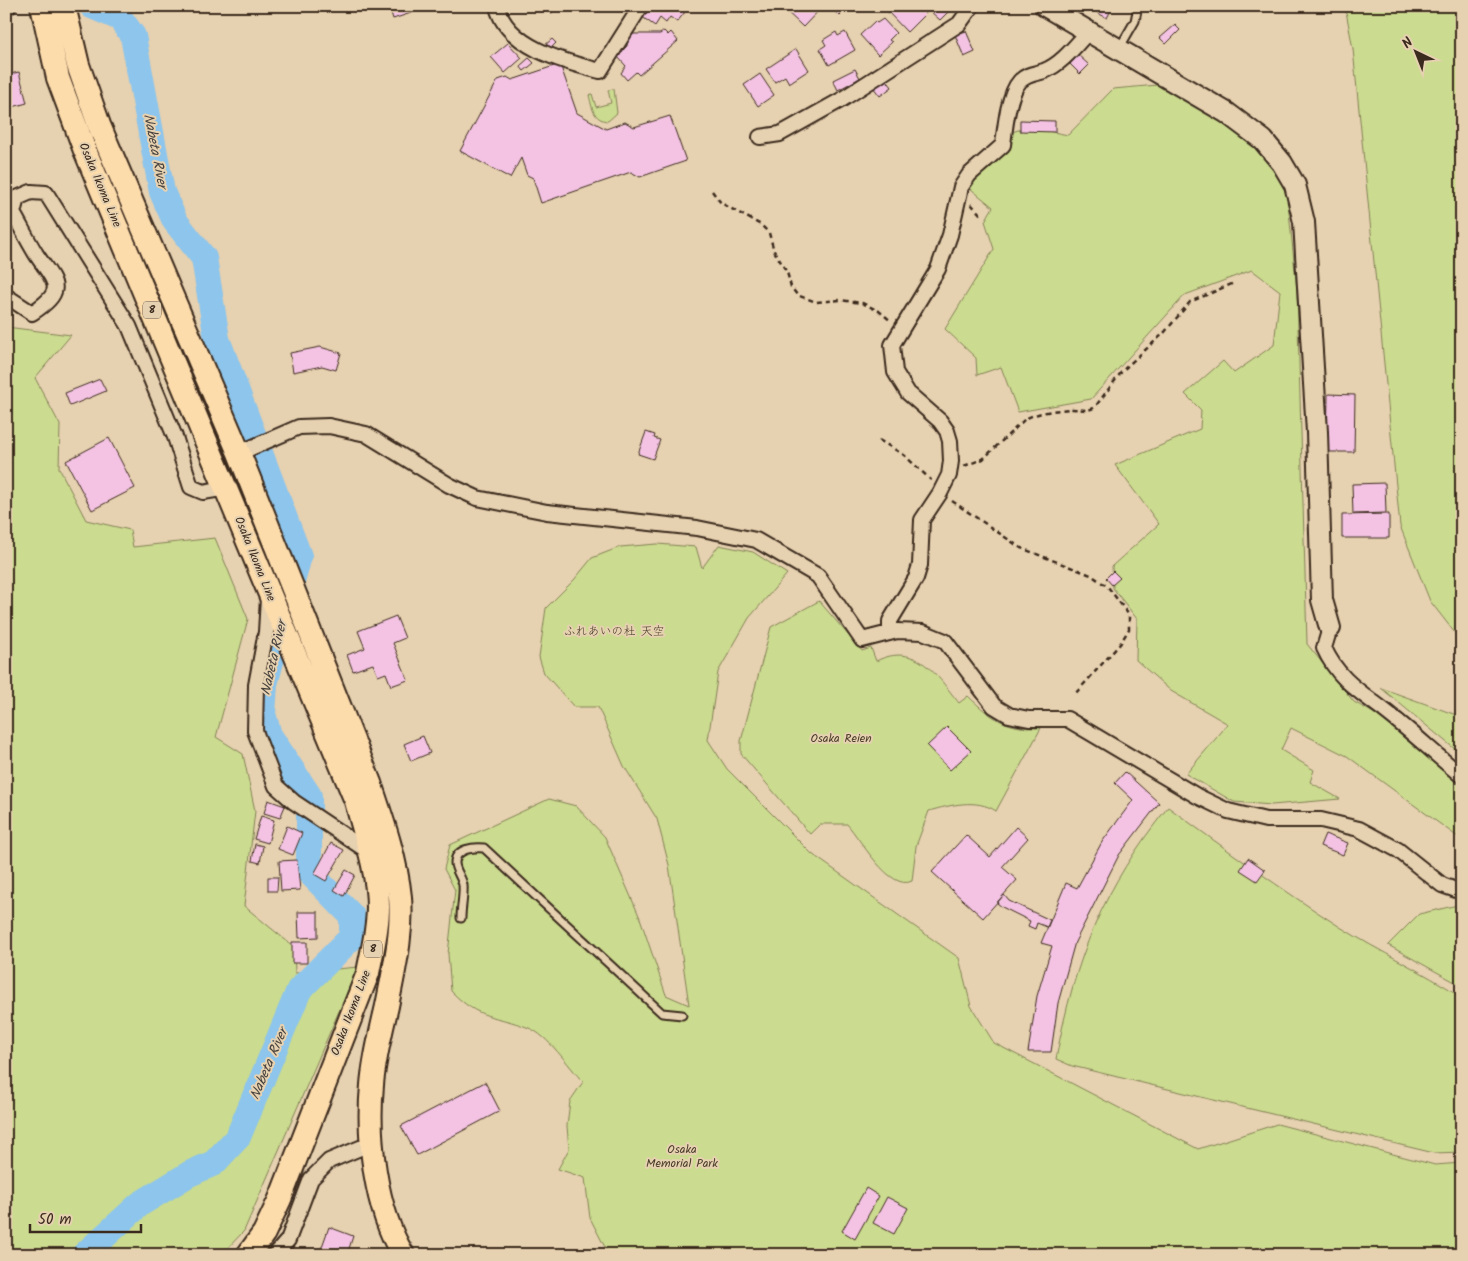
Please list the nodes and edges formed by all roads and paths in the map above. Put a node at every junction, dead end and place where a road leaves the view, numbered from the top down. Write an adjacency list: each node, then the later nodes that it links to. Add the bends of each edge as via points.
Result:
1 (42, 6): 18 (main road, Osaka Ikoma Line / 8, via 58,78 84,148)
2 (64, 6): 16 (main road, Osaka Ikoma Line / 8, via 78,65 99,124)
3 (497, 6): 4 (street, via 499,15 510,29 538,52 600,71)
4 (641, 6)
5 (972, 6): 10 (street, via 960,24 841,100 780,134)
6 (1138, 6): 9 (lane, via 1135,21)
7 (1056, 9): 8 (street)
8 (1088, 32): 9 (street); 14 (street, via 1066,56 1019,82 1008,112 1003,145 969,175 961,187 938,269)
9 (1118, 50): 21 (street, via 1227,113 1263,140 1295,185 1304,222 1317,432 1322,600)
10 (760, 137)
11 (712, 191): 14 (path, via 721,204 762,225 769,233 774,251 797,295 816,302 840,300 862,303 879,310)
12 (1234, 283): 17 (path, via 1190,302 1164,333 1122,370 1096,407 1033,414 983,459 960,466)
13 (6, 296): 18 (street, via 32,314 49,302 54,290 53,276 36,255 13,213 17,198 31,192 46,193 129,326 175,437 191,487 203,492)
14 (900, 331): 17 (street, via 892,346 895,372 908,393 947,431)
15 (879, 440): 19 (path, via 909,459 935,483)
16 (244, 451): 22 (street, via 299,427 329,426 366,434 477,498 547,512 697,528 756,540 818,576 862,640); 29 (main road, Osaka Ikoma Line / 8, via 286,577 370,783 400,897 398,946 372,1085)
17 (950, 464): 19 (street, via 949,475)
18 (227, 488): 20 (main road, Osaka Ikoma Line / 8)
19 (940, 493): 22 (street, via 922,520 920,565 916,578 890,621); 23 (path, via 1021,548 1091,575 1108,587 1129,615 1130,629 1120,644)
20 (272, 601): 25 (main road, Osaka Ikoma Line / 8, via 356,801); 25 (street, via 256,685 255,732 276,786 294,802)
21 (1330, 628): 24 (street, via 1324,648 1332,665 1356,691 1385,711)
22 (890, 633): 26 (street, via 923,632 945,642 994,706 1009,716 1067,719 1228,811 1266,820 1321,820 1359,829 1398,850 1442,885)
23 (1075, 694)
24 (1462, 776)
25 (369, 852): 30 (main road, Osaka Ikoma Line / 8, via 378,906 368,973 280,1199 264,1233)
26 (1462, 889)
27 (461, 918): 28 (lane, via 463,885 455,863 457,856 470,848 484,848 662,1014)
28 (682, 1015)
29 (372, 1143): 31 (street, via 329,1160 312,1179 288,1240); 32 (main road, Osaka Ikoma Line / 8, via 385,1213)
30 (248, 1255)
31 (275, 1255)
32 (402, 1255)

